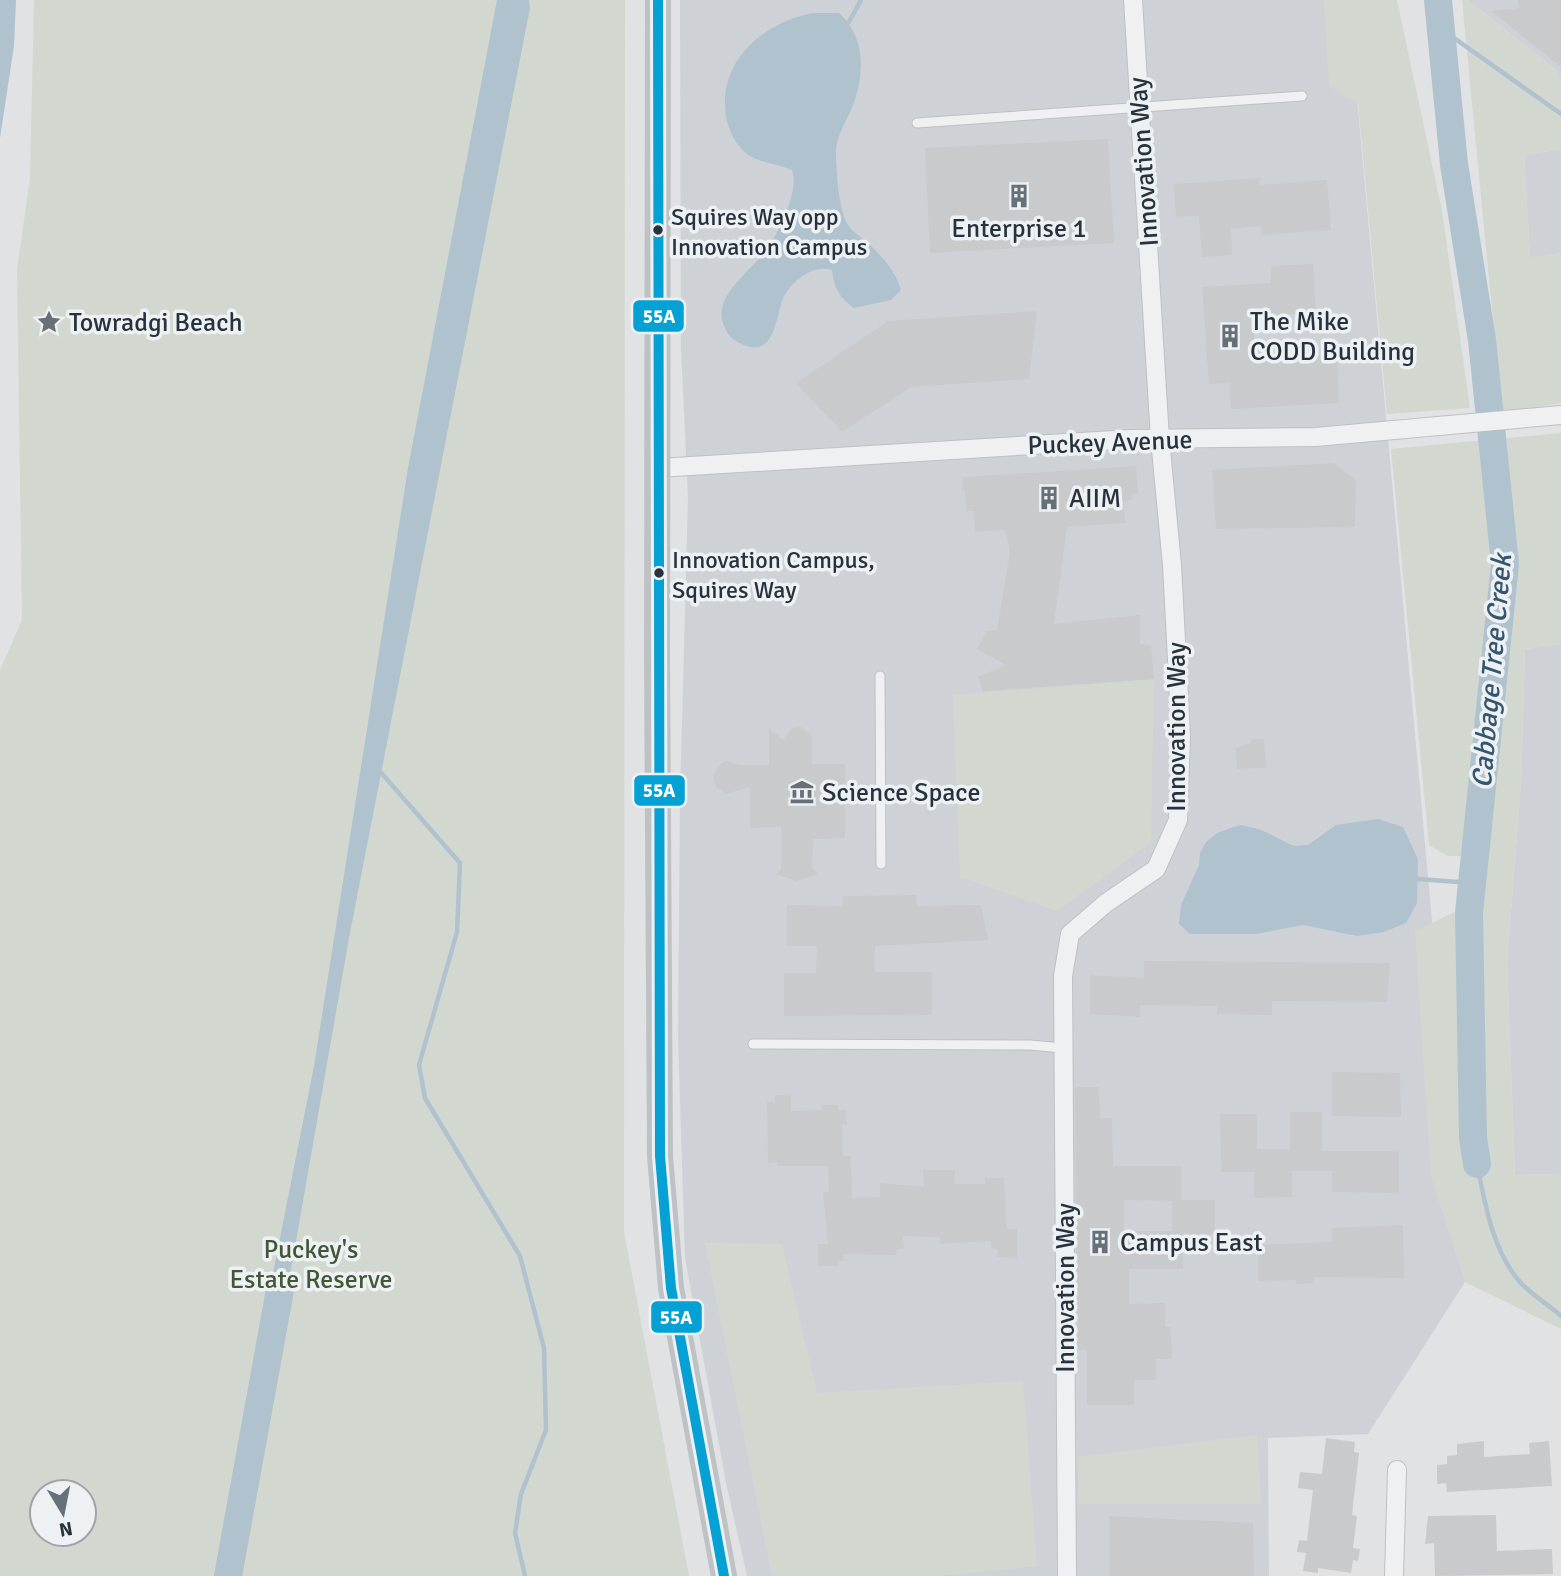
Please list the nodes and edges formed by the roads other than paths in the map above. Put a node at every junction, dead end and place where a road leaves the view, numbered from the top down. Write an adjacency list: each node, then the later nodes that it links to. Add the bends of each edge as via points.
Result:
1 (658, 0): 8 (main road)
2 (1133, 0): 4 (street, Innovation Way)
3 (1302, 96): 4 (lane)
4 (1140, 108): 5 (lane); 7 (street, Innovation Way)
5 (917, 123)
6 (1561, 415): 7 (street, Puckey Avenue, via 1287,438)
7 (1160, 439): 8 (street, Puckey Avenue); 12 (street, Innovation Way, via 1181,736 1178,820 1156,869 1070,934 1063,976)
8 (658, 468): 14 (main road, via 660,1156 671,1288)
9 (880, 676): 10 (lane)
10 (881, 864)
11 (753, 1045): 12 (lane)
12 (1063, 1048): 15 (street, Innovation Way)
13 (1397, 1470): 16 (street)
14 (724, 1576)
15 (1067, 1576)
16 (1394, 1576)

